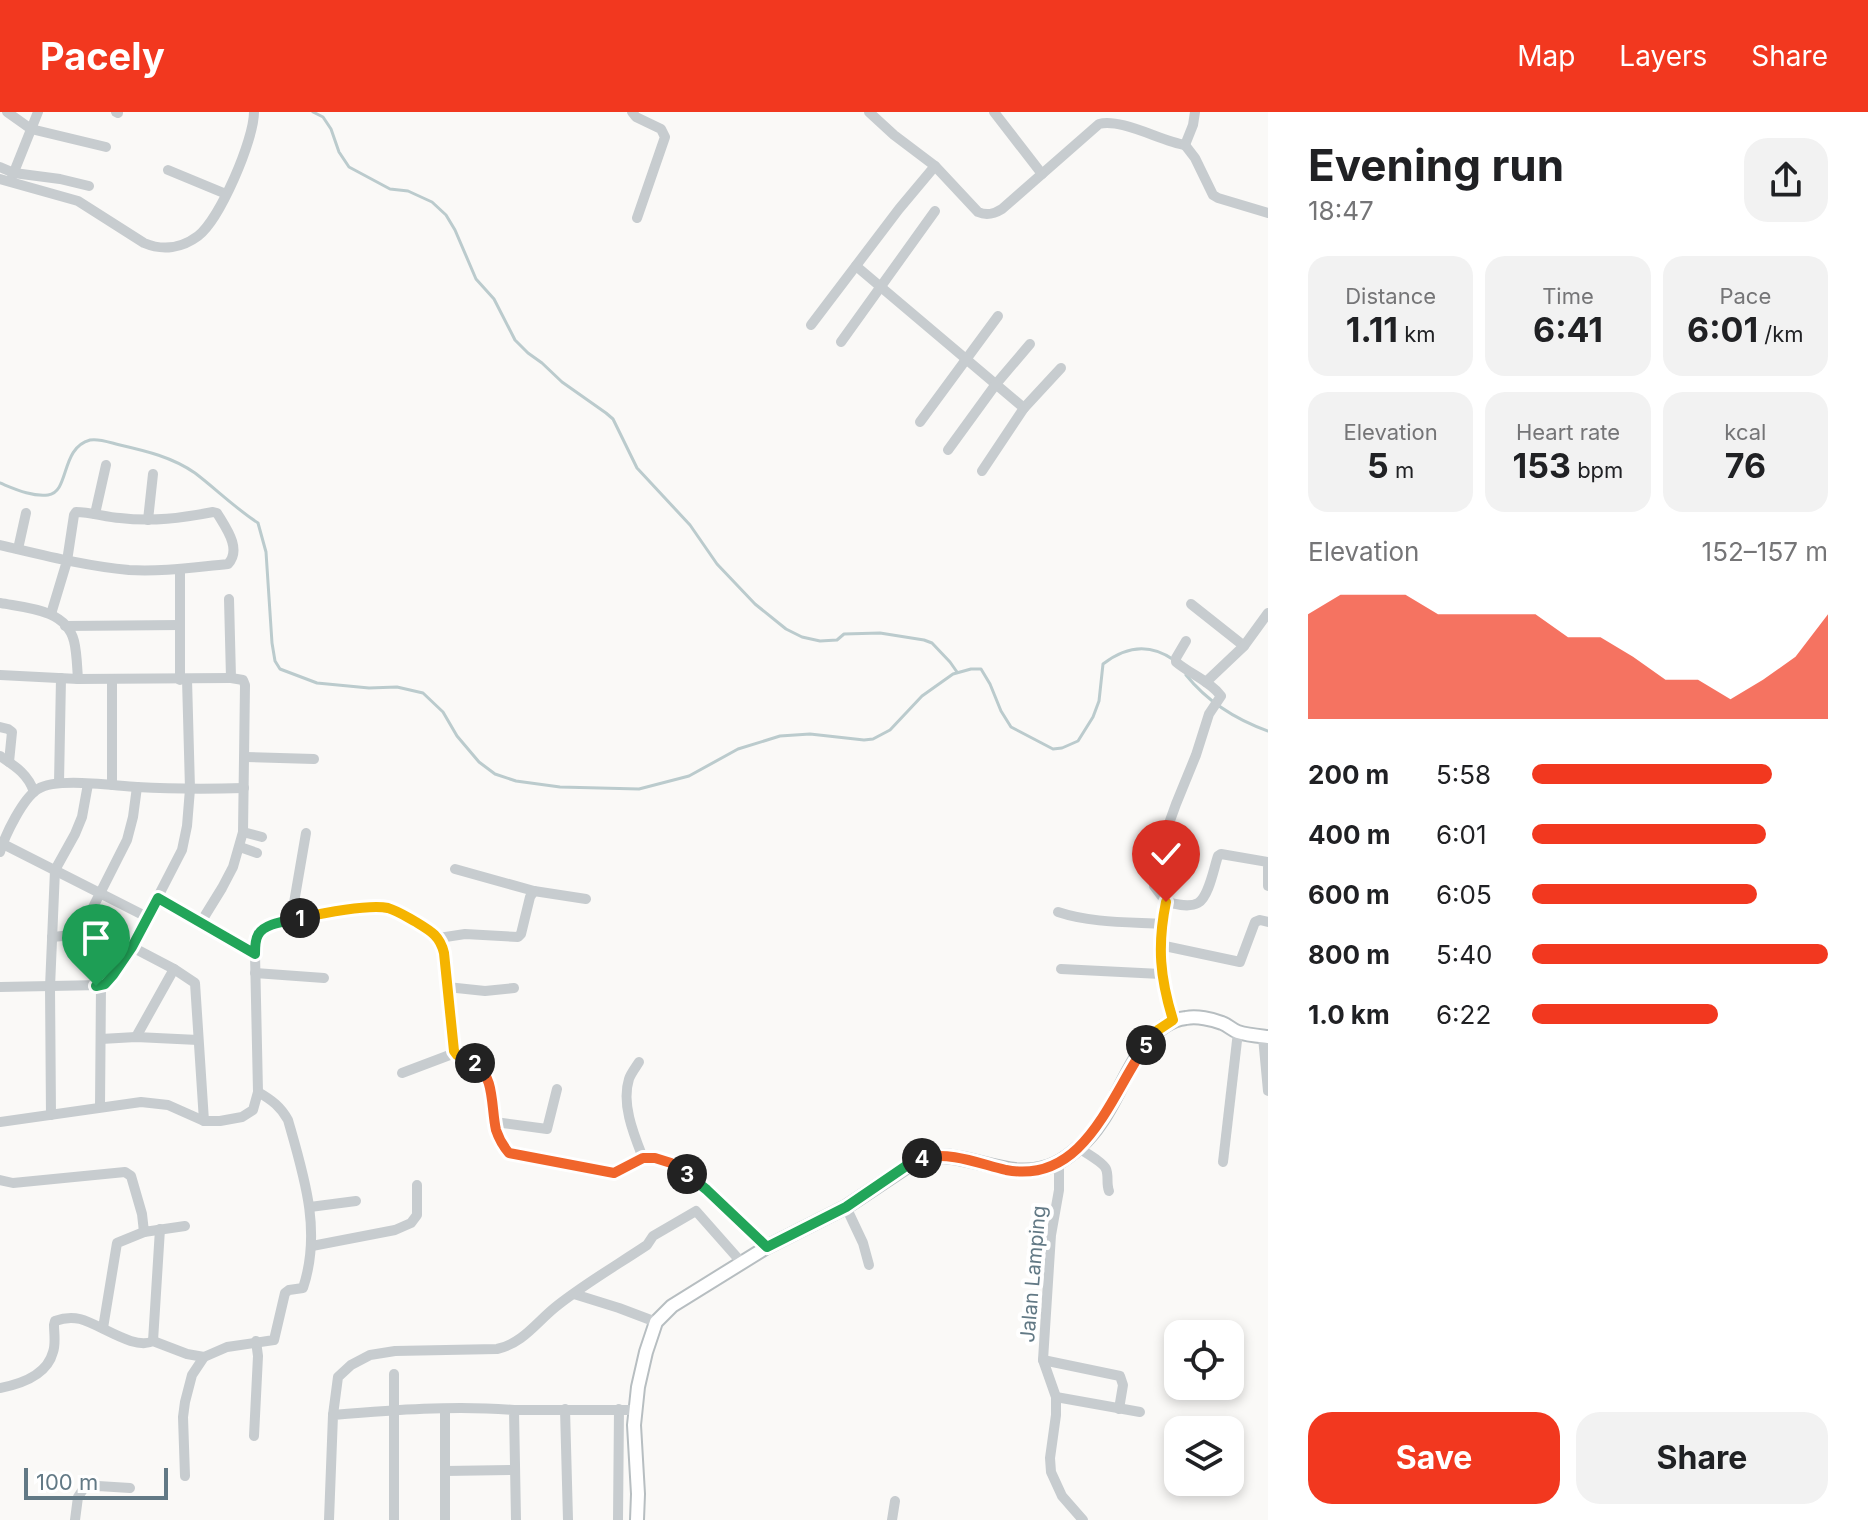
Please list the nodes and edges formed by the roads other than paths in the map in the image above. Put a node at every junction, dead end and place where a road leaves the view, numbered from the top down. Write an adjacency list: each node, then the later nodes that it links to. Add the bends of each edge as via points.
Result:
1 (7, 112): 8 (street)
2 (38, 112): 8 (street)
3 (254, 112): 17 (street, via 245,152)
4 (632, 112): 20 (street, via 665,137)
5 (869, 112): 11 (street)
6 (994, 112): 14 (street)
7 (1195, 112): 9 (street)
8 (31, 129): 10 (street); 15 (street)
9 (1185, 145): 14 (street, via 1104,122); 19 (street, via 1213,195)
10 (106, 147)
11 (935, 166): 14 (street, via 978,212 988,215); 21 (street)
12 (0, 167): 15 (street)
13 (168, 170): 17 (street)
14 (1042, 174)
15 (8, 178): 16 (street, via 60,179); 17 (street, via 78,201 144,243 164,248 197,237)
16 (89, 186)
17 (226, 194)
18 (935, 211): 22 (street)
19 (1268, 213)
20 (637, 218)
21 (856, 266): 22 (street); 24 (street)
22 (882, 287): 25 (street); 27 (street)
23 (998, 316): 27 (street)
24 (811, 325)
25 (841, 342)
26 (1030, 344): 29 (street)
27 (967, 360): 29 (street); 31 (street)
28 (1061, 368): 30 (street)
29 (996, 384): 30 (street); 32 (street)
30 (1024, 408): 34 (street)
31 (920, 422)
32 (948, 450)
33 (106, 465): 37 (street)
34 (982, 471)
35 (153, 474): 38 (street)
36 (26, 513): 40 (street)
37 (95, 514): 38 (street); 41 (street, via 75,513)
38 (148, 520): 42 (street, via 217,513 235,553 228,564)
39 (0, 545): 40 (street)
40 (18, 549): 41 (street)
41 (67, 561): 42 (street, via 131,570); 47 (street)
42 (180, 569): 48 (street)
43 (229, 599): 54 (street)
44 (0, 603): 47 (street)
45 (1191, 604): 51 (street)
46 (1268, 613): 51 (street)
47 (51, 614): 49 (street)
48 (180, 625): 49 (street); 57 (street)
49 (65, 626): 55 (street, via 74,639)
50 (1186, 641): 58 (street, via 1176,662)
51 (1244, 646): 58 (street)
52 (0, 675): 53 (street)
53 (61, 678): 55 (street); 63 (street)
54 (231, 678): 57 (street); 60 (street, via 245,685)
55 (78, 679): 56 (street)
56 (112, 679): 57 (street); 65 (street)
57 (183, 679): 68 (street)
58 (1206, 682): 84 (street, via 1221,694 1158,854 1153,883)
59 (0, 727): 61 (street, via 12,732)
60 (245, 757): 62 (street); 67 (street)
61 (4, 759): 69 (street, via 28,778)
62 (314, 759)
63 (59, 783): 64 (street); 69 (street)
64 (88, 784): 65 (street); 78 (street, via 82,817)
65 (112, 785): 66 (street)
66 (137, 787): 68 (street); 81 (street, via 131,829)
67 (244, 788): 68 (street); 70 (street)
68 (190, 789): 82 (street, via 182,850)
69 (34, 792): 74 (street)
70 (243, 832): 72 (street); 73 (street)
71 (306, 833): 87 (street)
72 (262, 837)
73 (240, 847): 75 (street); 88 (street)
74 (1, 848): 78 (street)
75 (257, 853)
76 (1268, 865): 79 (street); 84 (street, via 1221,854 1201,901)
77 (455, 869): 80 (street)
78 (55, 870): 81 (street); 91 (street)
79 (1268, 886)
80 (534, 891): 83 (street); 92 (street, via 518,937)
81 (101, 893): 86 (street); 91 (street, via 78,931 70,937)
82 (158, 898): 86 (street); 88 (street)
83 (586, 899)
84 (1166, 902): 90 (street)
85 (1058, 912): 90 (street)
86 (147, 917): 94 (street)
87 (291, 920): 92 (street, via 383,907); 95 (street, via 259,932)
88 (201, 922): 95 (street)
89 (1268, 922): 93 (street, via 1255,922 1240,962)
90 (1163, 924): 93 (street)
91 (52, 937): 103 (street)
92 (439, 938): 104 (street)
93 (1160, 945): 99 (street)
94 (132, 947): 96 (street); 101 (street)
95 (255, 954): 98 (street)
96 (174, 969): 108 (street); 111 (street, via 195,983)
97 (1061, 969): 99 (street)
98 (255, 973): 100 (street); 117 (street)
99 (1161, 974): 106 (street)
100 (324, 978)
101 (101, 985): 103 (street); 110 (street)
102 (0, 987): 103 (street)
103 (50, 987): 119 (street)
104 (447, 987): 105 (street); 112 (street)
105 (514, 988)
106 (1173, 1020): 107 (main road, via 1211,1020); 123 (main road, via 1150,1038 1100,1123)
107 (1238, 1032): 109 (main road); 126 (street)
108 (136, 1037): 110 (street); 111 (street)
109 (1265, 1037): 116 (street)
110 (101, 1039): 118 (street)
111 (198, 1040): 120 (street)
112 (455, 1053): 114 (street); 122 (street, via 484,1071)
113 (639, 1062): 124 (street, via 629,1079 628,1113)
114 (402, 1073)
115 (557, 1089): 122 (street, via 547,1129)
116 (1268, 1091)
117 (258, 1092): 120 (street, via 249,1114); 131 (street, via 288,1120)
118 (100, 1107): 119 (street); 120 (street, via 154,1102)
119 (51, 1115): 121 (street)
120 (204, 1121)
121 (0, 1122)
122 (495, 1122): 124 (street, via 503,1145 513,1154 614,1173)
123 (1077, 1147): 125 (main road); 129 (street, via 1105,1167)
124 (643, 1158): 137 (street, via 671,1163)
125 (1059, 1162): 132 (main road, via 1042,1170 1017,1171 927,1156); 146 (street, Jalan Lamping)
126 (1223, 1162)
127 (0, 1180): 135 (street, via 127,1172)
128 (417, 1185): 136 (street, via 417,1215 411,1223)
129 (1109, 1191)
130 (356, 1201): 131 (street)
131 (310, 1207): 136 (street)
132 (846, 1207): 137 (main road); 139 (street)
133 (185, 1226): 134 (street)
134 (160, 1229): 135 (street); 143 (street)
135 (144, 1232): 142 (street, via 117,1243)
136 (312, 1246): 144 (street, via 304,1286 285,1293 274,1340)
137 (767, 1247): 138 (main road)
138 (742, 1263): 140 (street, via 696,1211); 141 (main road, via 672,1306)
139 (869, 1265)
140 (574, 1294): 141 (street); 158 (street, via 508,1346 380,1352 361,1359 338,1377)
141 (656, 1322): 156 (main road)
142 (103, 1328): 143 (street, via 144,1344); 148 (street, via 81,1319 55,1321 54,1352 43,1367 27,1381)
143 (153, 1341): 145 (street)
144 (256, 1341): 145 (street); 159 (street)
145 (204, 1357): 162 (street, via 192,1375 185,1402)
146 (1043, 1360): 149 (street, Jalan Lamping); 153 (street, via 1118,1375 1123,1385)
147 (394, 1374): 154 (street)
148 (0, 1388)
149 (1056, 1397): 153 (street); 174 (street, Jalan Lamping, via 1051,1472 1062,1496)
150 (445, 1409): 154 (street); 155 (street); 161 (street)
151 (565, 1409): 152 (street); 155 (street); 170 (street)
152 (619, 1409): 156 (street); 171 (street)
153 (1119, 1409): 157 (street)
154 (394, 1410): 158 (street); 167 (street)
155 (514, 1410): 160 (street)
156 (636, 1410): 172 (main road)
157 (1140, 1412)
158 (333, 1415): 166 (street)
159 (254, 1436)
160 (515, 1470): 161 (street); 169 (street)
161 (445, 1471): 168 (street)
162 (185, 1476)
163 (130, 1488): 165 (street, via 84,1488)
164 (895, 1501): 173 (street)
165 (75, 1520)
166 (329, 1520)
167 (394, 1520)
168 (445, 1520)
169 (516, 1520)
170 (568, 1520)
171 (618, 1520)
172 (637, 1520)
173 (892, 1520)
174 (1083, 1520)

